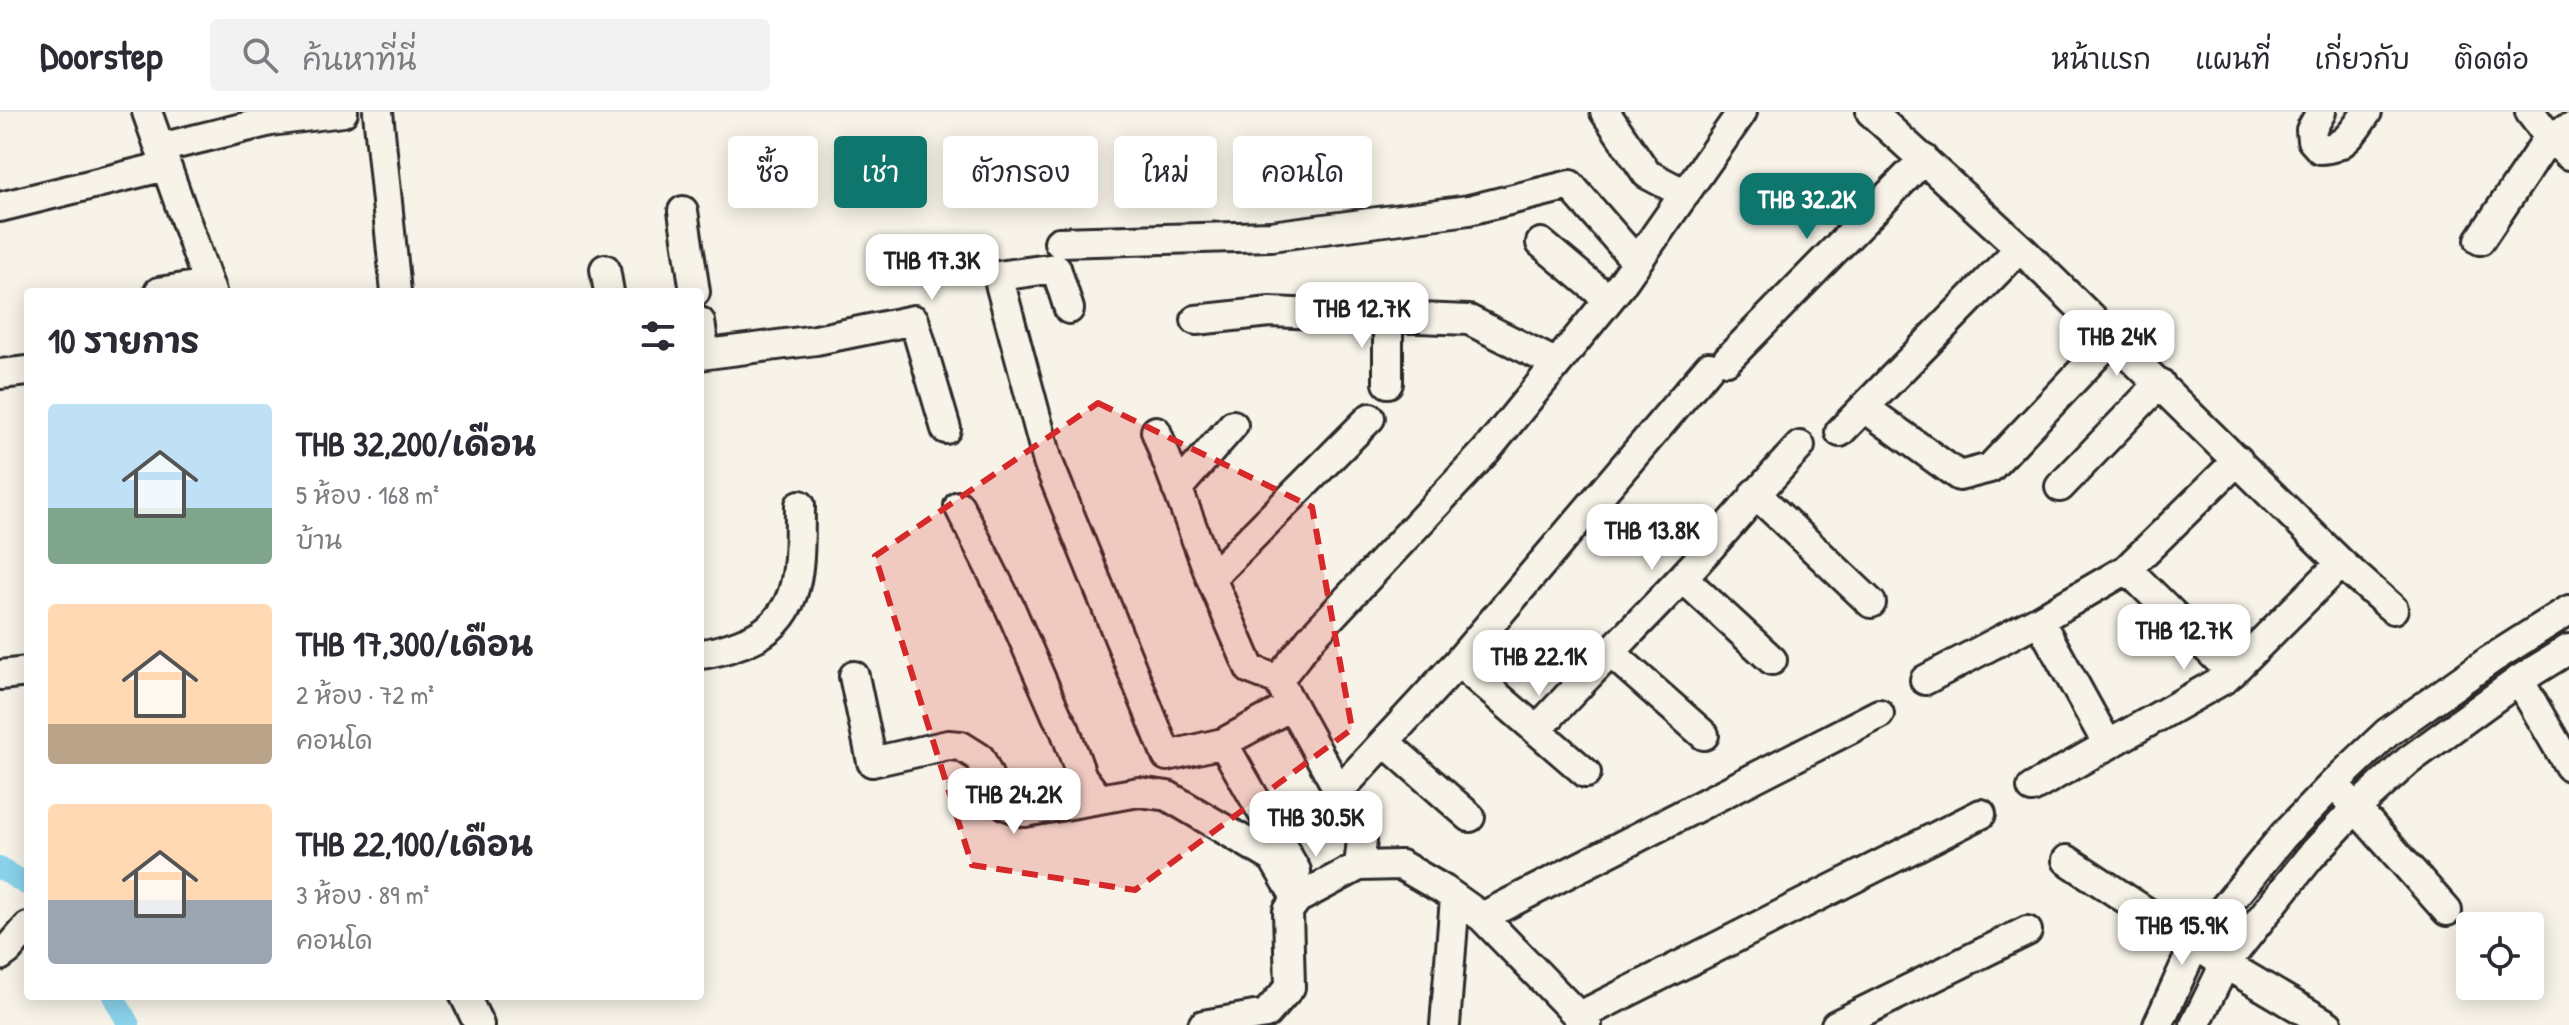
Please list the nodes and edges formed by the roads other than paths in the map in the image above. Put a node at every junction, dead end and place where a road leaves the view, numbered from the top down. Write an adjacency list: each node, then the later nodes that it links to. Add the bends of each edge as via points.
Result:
1 (147, 112): 11 (street)
2 (343, 112): 11 (street, via 271,121)
3 (378, 112): 22 (street)
4 (1605, 112): 13 (street, via 1647,174)
5 (1742, 112): 13 (street)
6 (1871, 112): 12 (street)
7 (2321, 112): 8 (street, via 2311,130 2320,149 2342,145)
8 (2367, 112)
9 (2530, 112): 10 (street)
10 (2562, 140): 16 (street)
11 (163, 157): 14 (street); 21 (street)
12 (1924, 159): 19 (street); 60 (street, via 1718,363)
13 (1685, 194): 20 (street)
14 (0, 207)
15 (683, 211): 23 (street)
16 (2480, 240)
17 (1059, 242): 20 (street, via 1271,236 1469,210 1570,185)
18 (1541, 243): 24 (street)
19 (2020, 248): 28 (street); 35 (street)
20 (1635, 260): 24 (street)
21 (210, 288)
22 (396, 288)
23 (694, 288)
24 (1608, 299): 30 (street)
25 (1069, 309): 72 (street, via 1056,268 998,276 1048,462 1167,756)
26 (1388, 318): 27 (street, via 1270,312); 30 (street, via 1469,320); 33 (street)
27 (1196, 320)
28 (2113, 338): 34 (street); 35 (street, via 1990,468 1959,476)
29 (704, 355): 38 (street, via 914,320)
30 (1555, 363): 65 (street, via 1486,451)
31 (24, 371): 32 (street)
32 (0, 374)
33 (1388, 383)
34 (2160, 383): 42 (street); 43 (street)
35 (1865, 408): 40 (street)
36 (1370, 418): 50 (street)
37 (1233, 425): 44 (street)
38 (946, 429)
39 (1156, 431): 44 (street)
40 (1840, 432)
41 (1800, 446): 45 (street)
42 (2238, 460): 48 (street); 49 (street)
43 (2060, 487)
44 (1177, 489): 50 (street)
45 (1755, 493): 51 (street); 52 (street)
46 (800, 505): 58 (street, via 796,580 781,619 759,637)
47 (959, 506): 80 (street, via 1010,608 1082,777)
48 (2341, 563): 53 (street); 62 (street)
49 (2127, 569): 55 (street); 62 (street)
50 (1211, 578): 65 (street, via 1250,669)
51 (1683, 578): 57 (street); 59 (street)
52 (1871, 603)
53 (2393, 609)
54 (2569, 610): 77 (street, via 2387,733)
55 (2039, 620): 66 (street); 74 (street)
56 (2569, 649): 67 (street)
57 (1609, 651): 70 (street); 71 (street)
58 (704, 654)
59 (1772, 660)
60 (1458, 662): 70 (street); 73 (street)
61 (24, 672): 63 (street)
62 (2232, 673): 74 (street)
63 (0, 675)
64 (854, 676): 80 (street, via 872,762 961,746 980,758 997,795 1016,809 1036,811)
65 (1278, 680): 68 (street)
66 (1925, 680)
67 (2519, 680): 75 (street); 81 (street, via 2409,760)
68 (1291, 706): 72 (street); 79 (street)
69 (1879, 714): 89 (street)
70 (1537, 730): 76 (street)
71 (1704, 735)
72 (1223, 743): 86 (street)
73 (1386, 743): 79 (street); 83 (street)
74 (2108, 745): 78 (street)
75 (2569, 766)
76 (1586, 773)
77 (2334, 783): 81 (street); 92 (street)
78 (2032, 788)
79 (1339, 791): 85 (street, via 1362,840)
80 (1099, 799): 86 (street, via 1139,792 1183,803 1273,858)
81 (2355, 809): 88 (street); 94 (street)
82 (1981, 814): 96 (street)
83 (1470, 817)
84 (2067, 860): 92 (street)
85 (1359, 866): 86 (street); 87 (street, via 1401,865)
86 (1303, 896): 98 (street, via 1288,911 1290,987 1266,1014)
87 (1455, 898): 89 (street); 99 (street)
88 (2447, 911)
89 (1482, 917): 96 (street)
90 (24, 931): 93 (street)
91 (2027, 931): 100 (street)
92 (2195, 944): 94 (street); 101 (street)
93 (0, 956)
94 (2225, 964): 102 (street); 103 (street)
95 (467, 1000): 97 (street)
96 (1583, 1021)
97 (479, 1025)
98 (1203, 1025)
99 (1445, 1025)
100 (1836, 1025)
101 (2158, 1025)
102 (2195, 1025)
103 (2328, 1025)

